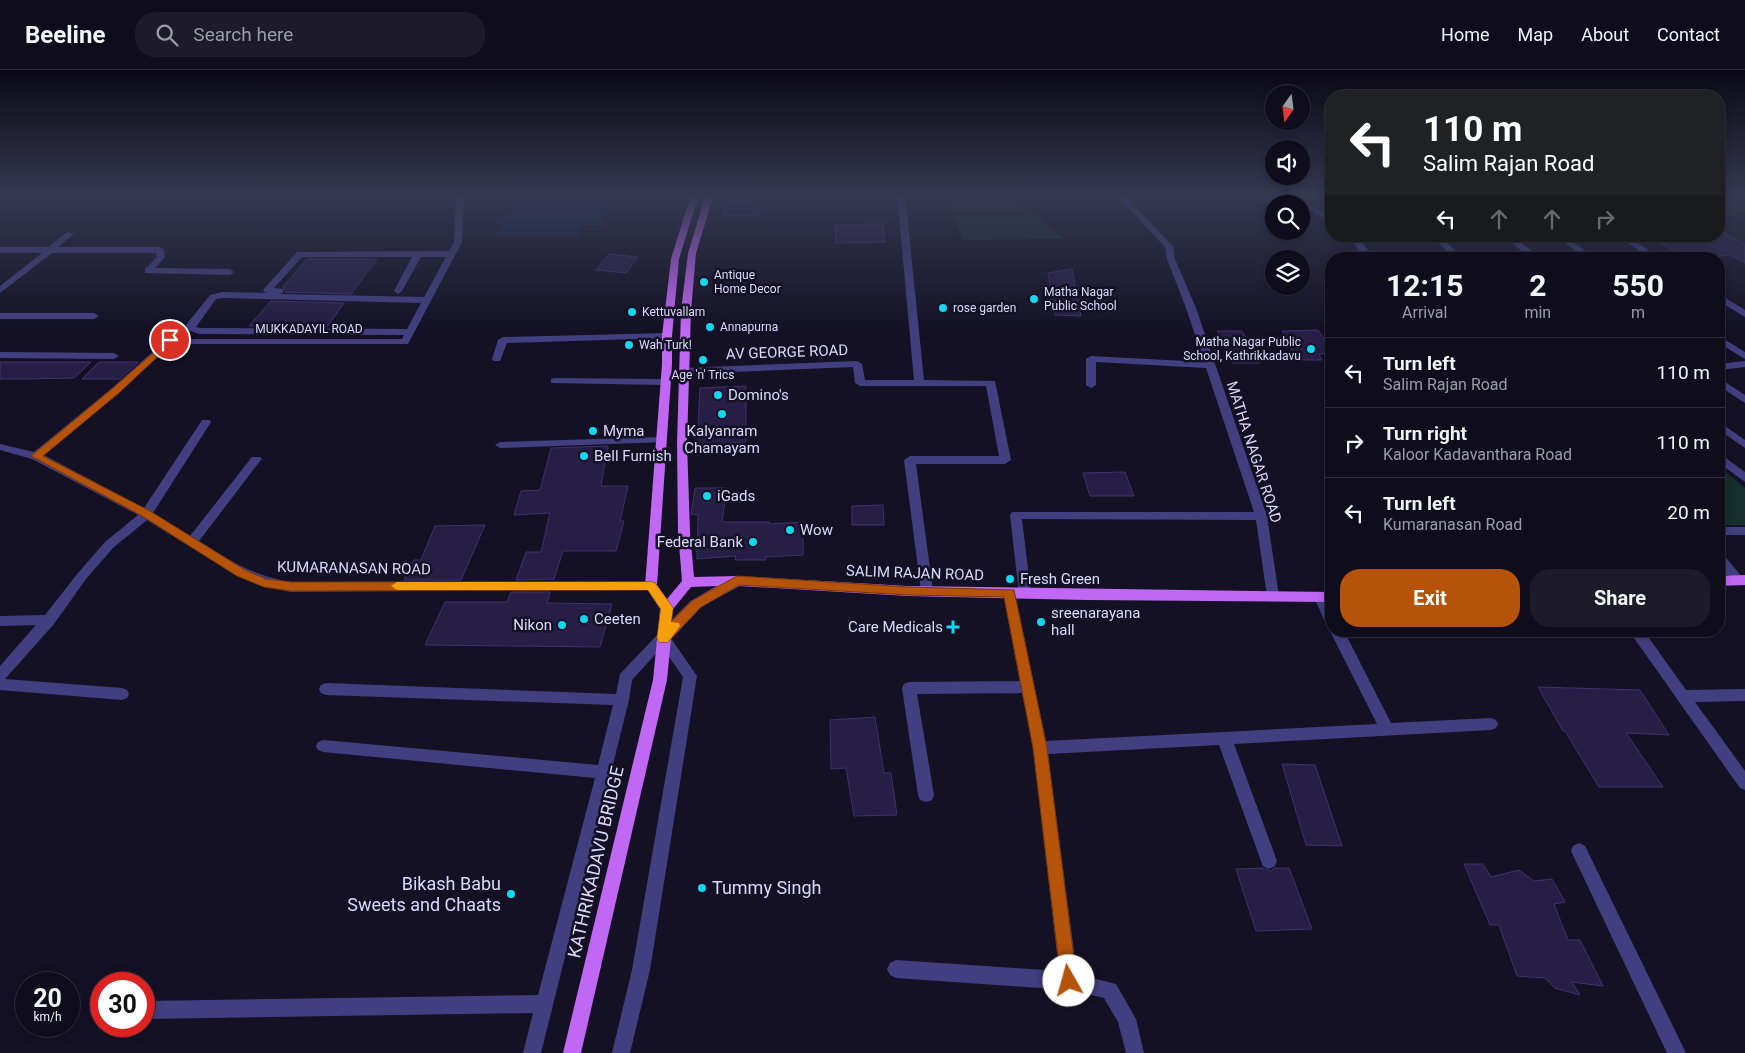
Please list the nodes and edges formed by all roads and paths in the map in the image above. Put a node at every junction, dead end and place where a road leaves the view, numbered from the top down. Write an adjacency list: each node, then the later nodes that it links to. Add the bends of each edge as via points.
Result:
1 (63, 240): 12 (street)
2 (458, 240): 20 (street)
3 (681, 240): 22 (main road)
4 (696, 240): 23 (main road)
5 (905, 240): 44 (street)
6 (1163, 240): 39 (street, MATHA NAGAR ROAD, via 1169,246)
7 (1357, 242): 14 (street)
8 (1442, 242): 15 (street)
9 (1515, 242): 16 (street)
10 (1568, 242): 17 (street)
11 (1631, 242): 18 (street)
12 (51, 249): 13 (street); 21 (street, via 160,250 161,256 148,271); 24 (street)
13 (0, 250)
14 (1365, 252)
15 (1452, 252)
16 (1529, 252)
17 (1583, 252)
18 (1646, 252)
19 (418, 254): 20 (street); 25 (street); 25 (street, via 300,254 267,291)
20 (452, 254): 26 (street)
21 (230, 272)
22 (674, 276): 23 (main road); 32 (main road)
23 (690, 276): 41 (main road)
24 (0, 290)
25 (398, 291): 26 (street)
26 (430, 296): 31 (street); 31 (street, via 222,295 213,297 191,325 199,331)
27 (1725, 302): 28 (street)
28 (1745, 314)
29 (0, 316): 30 (street)
30 (94, 316)
31 (410, 332): 54 (street, MUKKADAYIL ROAD, via 405,342 170,340)
32 (667, 336): 37 (street, via 504,340); 43 (main road)
33 (1725, 343): 36 (street)
34 (0, 355): 35 (street)
35 (114, 356)
36 (1745, 356)
37 (497, 359)
38 (1745, 364): 40 (street)
39 (1210, 365): 45 (street, via 1091,359); 59 (street, MATHA NAGAR ROAD)
40 (1725, 366)
41 (683, 371): 44 (street, AV GEORGE ROAD, via 856,364 860,383); 67 (main road, via 684,532)
42 (555, 382): 43 (street)
43 (665, 382): 50 (main road)
44 (919, 383): 69 (street, AV GEORGE ROAD, via 992,383 1006,460 910,460)
45 (1091, 385)
46 (1725, 385): 47 (street)
47 (1745, 400)
48 (206, 422): 58 (street)
49 (1725, 430): 52 (street)
50 (661, 440): 51 (street); 68 (main road)
51 (500, 445)
52 (1745, 445)
53 (0, 447): 54 (street, KUMARANASAN ROAD)
54 (36, 456): 58 (street, KUMARANASAN ROAD)
55 (256, 459): 62 (street)
56 (1725, 463): 57 (street)
57 (1745, 478)
58 (146, 514): 62 (street, KUMARANASAN ROAD); 74 (street, via 109,545)
59 (1261, 516): 70 (street, via 1016,515); 71 (street, MATHA NAGAR ROAD)
60 (1725, 531): 61 (street)
61 (1745, 531)
62 (192, 542): 68 (street, KUMARANASAN ROAD, via 241,573 264,582 291,586)
63 (1725, 563): 64 (street)
64 (1741, 580): 66 (main road)
65 (737, 581): 67 (main road, SALIM RAJAN ROAD); 69 (main road, SALIM RAJAN ROAD); 78 (main road, via 696,604)
66 (1725, 581)
67 (688, 582): 73 (main road)
68 (651, 586): 73 (main road)
69 (927, 591): 70 (main road, SALIM RAJAN ROAD)
70 (1017, 593): 71 (main road, SALIM RAJAN ROAD); 80 (street)
71 (1273, 596): 72 (main road, SALIM RAJAN ROAD)
72 (1325, 597)
73 (667, 608): 78 (main road, KATHRIKADAVU BRIDGE)
74 (49, 620): 75 (street); 79 (street)
75 (0, 621)
76 (1340, 637): 87 (street)
77 (1640, 637): 84 (street)
78 (664, 638): 85 (street, via 625,678); 101 (main road, KATHRIKADAVU BRIDGE, via 660,680); 102 (street, via 690,676 640,970)
79 (1, 676): 82 (street)
80 (1029, 687): 90 (street); 93 (street, via 909,688)
81 (326, 689): 85 (street)
82 (122, 694)
83 (1745, 695): 84 (street)
84 (1683, 696): 92 (street)
85 (622, 700): 91 (street)
86 (1491, 724): 87 (street)
87 (1387, 729): 88 (street)
88 (1224, 738): 90 (street); 95 (street)
89 (323, 746): 91 (street)
90 (1040, 748): 97 (street)
91 (604, 772): 98 (street)
92 (1745, 783)
93 (926, 795)
94 (1579, 851): 104 (street)
95 (1269, 861)
96 (896, 969): 97 (street)
97 (1069, 981): 103 (street, via 1110,990 1127,1019)
98 (545, 1004): 99 (street); 100 (street)
99 (155, 1010)
100 (532, 1053)
101 (572, 1053)
102 (621, 1053)
103 (1135, 1053)
104 (1677, 1053)

